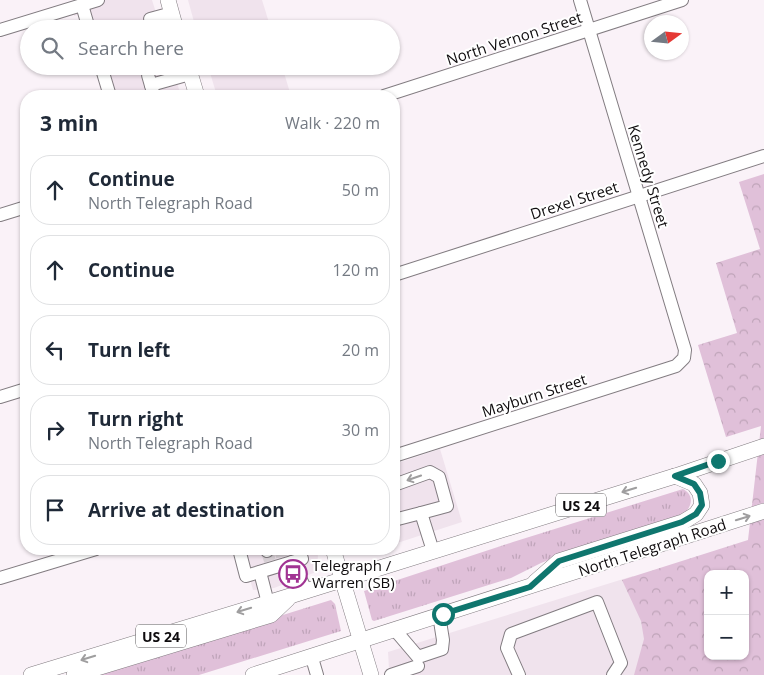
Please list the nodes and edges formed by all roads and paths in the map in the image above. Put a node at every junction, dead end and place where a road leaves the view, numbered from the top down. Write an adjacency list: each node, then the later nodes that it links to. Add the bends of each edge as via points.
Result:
1 (98, 0): 4 (street)
2 (580, 0): 12 (street, Kennedy Street)
3 (682, 0): 12 (street, North Vernon Street)
4 (82, 5): 6 (street); 7 (street)
5 (170, 6): 8 (street); 9 (main road)
6 (33, 20)
7 (86, 20)
8 (150, 20)
9 (174, 20)
10 (20, 24): 11 (street)
11 (0, 30)
12 (590, 31): 19 (street, North Vernon Street); 21 (street, Kennedy Street)
13 (104, 75): 17 (street)
14 (176, 75): 16 (street)
15 (191, 75): 18 (main road)
16 (151, 85)
17 (108, 90)
18 (195, 90)
19 (400, 91)
20 (764, 156): 21 (street, Drexel Street)
21 (638, 196): 24 (street, Drexel Street); 25 (street, Kennedy Street, via 685,350)
22 (20, 209): 23 (street)
23 (0, 215)
24 (400, 272)
25 (682, 361): 29 (street, Mayburn Street, via 676,366)
26 (20, 391): 27 (street)
27 (0, 397)
28 (764, 446): 30 (main road, US 24)
29 (400, 454)
30 (675, 476): 35 (main road, US 24, one-way to 35); 42 (main road, via 694,484 700,493 702,505 696,514 682,522 559,561)
31 (400, 483): 33 (street, one-way to 31, via 447,506 439,477 430,472)
32 (764, 512): 42 (main road, North Telegraph Road, one-way to 32)
33 (421, 513): 34 (street); 35 (street)
34 (400, 518)
35 (433, 551): 41 (main road, US 24)
36 (76, 555): 40 (street)
37 (241, 555): 39 (street, via 246,576)
38 (335, 555): 41 (main road)
39 (282, 557): 43 (street); 45 (street)
40 (0, 578)
41 (342, 579): 43 (main road, US 24); 48 (main road)
42 (530, 587): 46 (main road, North Telegraph Road)
43 (306, 590): 44 (main road, US 24)
44 (290, 596): 45 (main road, US 24); 53 (main road, via 271,615)
45 (268, 603): 52 (main road, US 24, one-way to 52)
46 (440, 615): 47 (main road, North Telegraph Road); 50 (street, via 442,649)
47 (395, 630): 48 (main road, North Telegraph Road); 50 (street)
48 (361, 641): 49 (main road, North Telegraph Road); 55 (main road)
49 (312, 658): 51 (main road, North Telegraph Road); 54 (street)
50 (419, 666): 56 (street)
51 (262, 674)
52 (31, 675)
53 (74, 675)
54 (317, 675)
55 (371, 675)
56 (390, 675)
57 (519, 675): 58 (street, via 507,648 511,634 596,602 621,663)
58 (613, 675)

